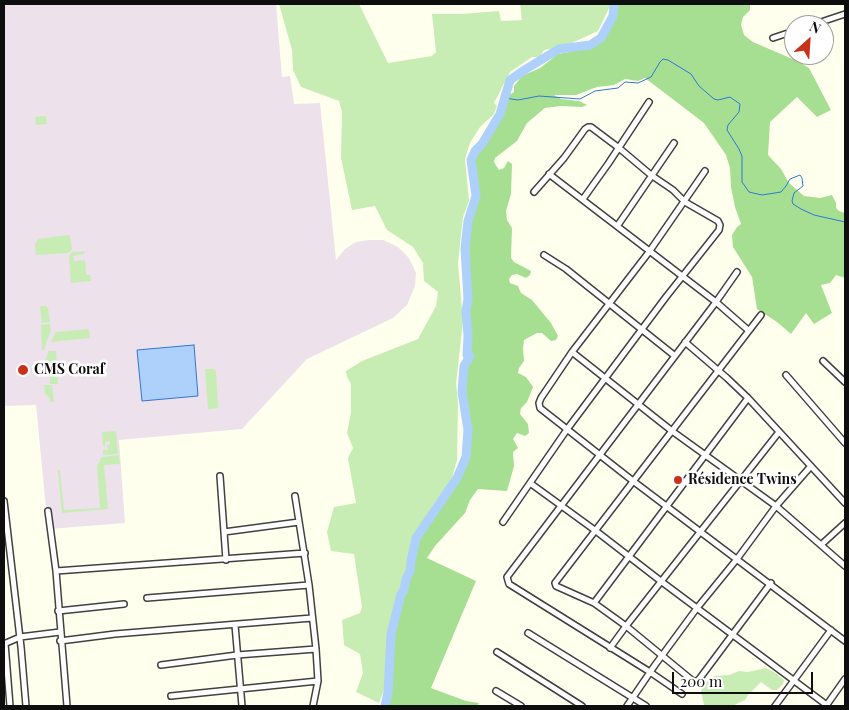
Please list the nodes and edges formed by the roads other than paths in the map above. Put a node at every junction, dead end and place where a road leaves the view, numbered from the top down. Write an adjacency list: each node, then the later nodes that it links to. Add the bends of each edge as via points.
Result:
1 (784, 34): 2 (street)
2 (773, 38)
3 (650, 102): 5 (street)
4 (674, 143): 8 (street)
5 (619, 148): 7 (street, via 588,127); 8 (street); 10 (street)
6 (705, 170): 11 (street)
7 (549, 174): 9 (street); 10 (street)
8 (651, 175): 11 (street); 12 (street)
9 (534, 192)
10 (583, 199): 12 (street)
11 (685, 202): 13 (street); 16 (street, via 720,225)
12 (618, 225): 13 (street)
13 (649, 252): 16 (street); 18 (street)
14 (544, 255): 18 (street)
15 (737, 272): 17 (street)
16 (683, 277): 17 (street); 20 (street)
17 (716, 302): 21 (street); 22 (street)
18 (608, 303): 20 (street); 23 (street)
19 (761, 314): 21 (street)
20 (643, 328): 24 (street); 28 (street)
21 (748, 330): 26 (street)
22 (684, 342): 24 (street); 26 (street)
23 (572, 352): 28 (street); 32 (street, via 538,403 540,408)
24 (675, 356): 31 (street)
25 (823, 361): 29 (street)
26 (718, 370): 30 (street); 33 (street)
27 (786, 376): 35 (street)
28 (606, 377): 31 (street); 32 (street)
29 (845, 382)
30 (748, 398): 34 (street); 37 (street)
31 (639, 404): 33 (street); 36 (street)
32 (568, 428): 36 (street); 42 (street)
33 (672, 431): 37 (street); 41 (street)
34 (779, 432): 38 (street); 40 (street)
35 (845, 442)
36 (600, 454): 41 (street); 46 (street)
37 (707, 455): 40 (street); 47 (street)
38 (811, 466): 45 (street); 48 (street)
39 (220, 476): 55 (street)
40 (741, 480): 48 (street); 56 (street)
41 (633, 481): 47 (street); 54 (street)
42 (530, 483): 46 (street); 52 (street)
43 (295, 496): 51 (street)
44 (4, 501): 50 (street)
45 (845, 502)
46 (560, 505): 54 (street); 83 (street, via 507,581)
47 (667, 506): 56 (street); 59 (street)
48 (776, 506): 57 (street); 60 (street)
49 (48, 511): 63 (street)
50 (5, 522): 79 (street)
51 (299, 522): 55 (street); 58 (street)
52 (503, 522)
53 (845, 523): 57 (street)
54 (596, 530): 59 (street); 68 (street, via 555,583)
55 (224, 532): 61 (street)
56 (702, 532): 60 (street); 64 (street)
57 (822, 544): 62 (street)
58 (305, 553): 61 (street); 66 (street)
59 (630, 557): 64 (street); 68 (street)
60 (737, 559): 65 (street); 70 (street)
61 (226, 560): 63 (street)
62 (845, 566)
63 (56, 572): 71 (street)
64 (662, 582): 70 (street); 74 (street)
65 (771, 583): 75 (street); 78 (street)
66 (310, 586): 67 (street); 72 (street)
67 (147, 598)
68 (594, 603): 74 (street)
69 (124, 604): 71 (street)
70 (697, 608): 78 (street); 87 (street)
71 (58, 611): 76 (street)
72 (312, 618): 73 (street); 84 (street)
73 (235, 625): 80 (street); 86 (street)
74 (626, 626): 83 (street); 87 (street)
75 (831, 630): 81 (street); 91 (street)
76 (60, 632): 79 (street); 80 (street)
77 (528, 633): 97 (street)
78 (732, 635): 87 (street, via 697,681); 91 (street)
79 (20, 637): 82 (street); 99 (street)
80 (60, 641): 100 (street)
81 (845, 641)
82 (4, 643): 98 (street)
83 (610, 648): 89 (street)
84 (316, 649): 86 (street); 92 (street)
85 (497, 652): 104 (street)
86 (237, 655): 88 (street); 93 (street)
87 (661, 655): 89 (street)
88 (161, 665)
89 (650, 672): 95 (street); 97 (street)
90 (845, 679): 108 (street)
91 (793, 681): 107 (street); 108 (street)
92 (318, 682): 93 (street); 102 (street)
93 (240, 690): 96 (street); 101 (street)
94 (496, 691): 103 (street)
95 (682, 694)
96 (171, 696)
97 (633, 698): 105 (street); 106 (street)
98 (10, 706)
99 (26, 706)
100 (67, 706)
101 (242, 706)
102 (313, 706)
103 (521, 706)
104 (582, 706)
105 (628, 706)
106 (646, 706)
107 (775, 706)
108 (826, 706)

